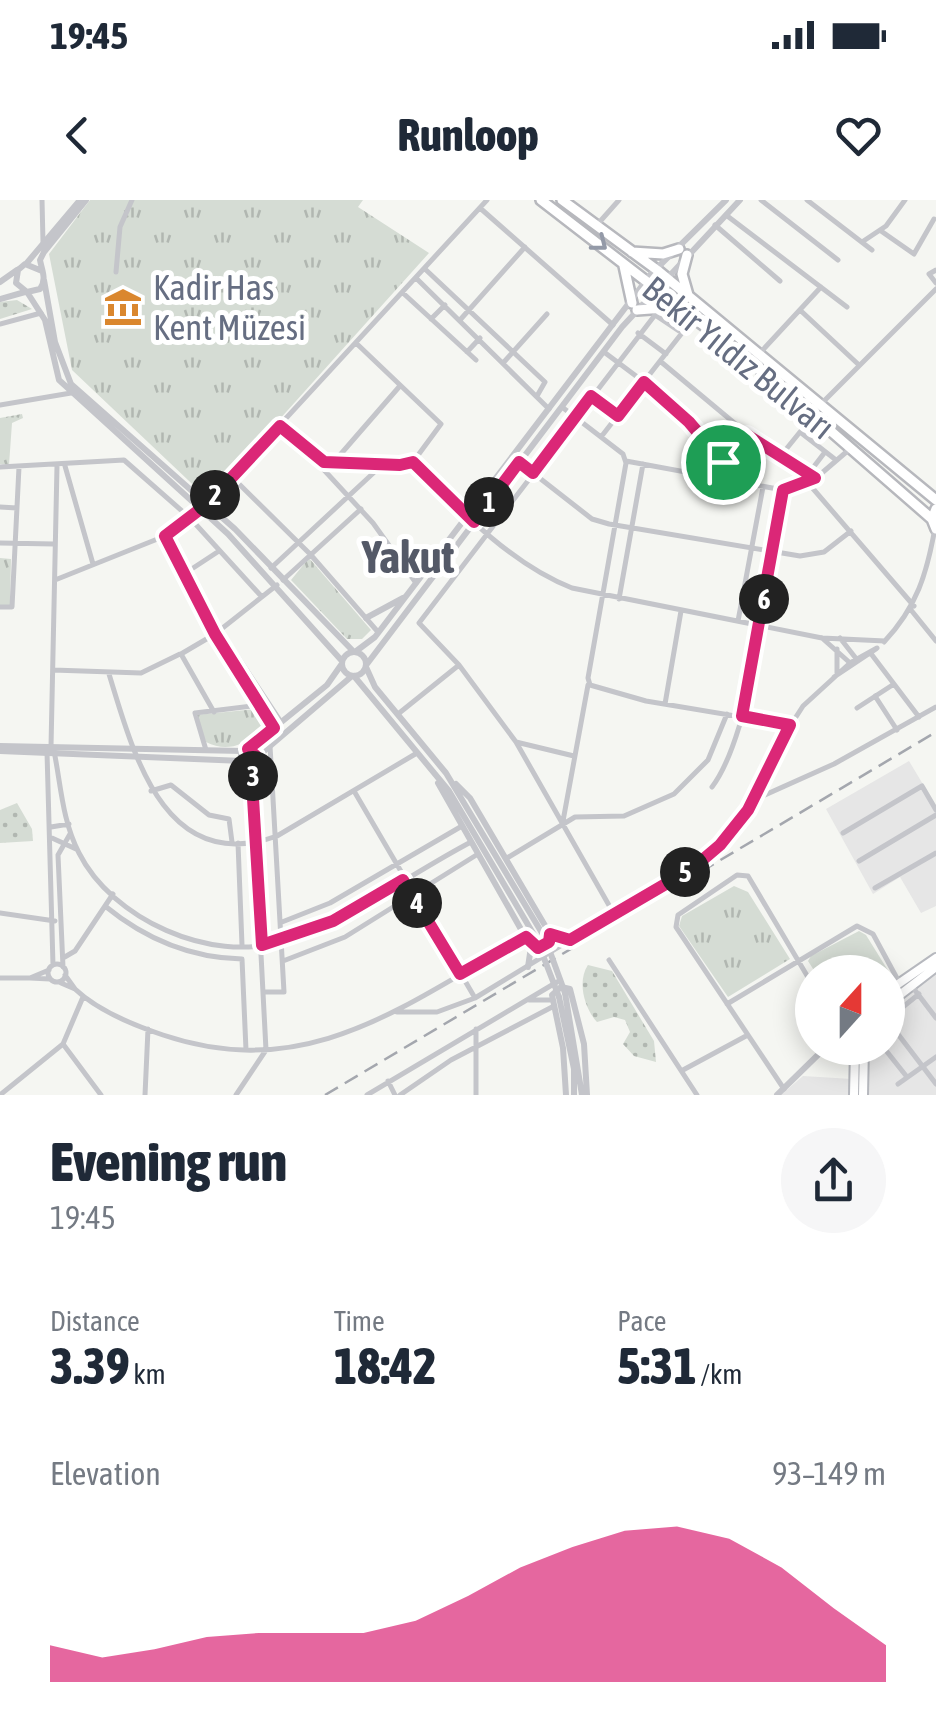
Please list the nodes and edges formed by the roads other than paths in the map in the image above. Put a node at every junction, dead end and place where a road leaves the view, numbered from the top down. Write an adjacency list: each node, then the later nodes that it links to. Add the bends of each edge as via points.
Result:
1 (42, 200): 19 (street)
2 (82, 200): 19 (street); 32 (street, via 44,252)
3 (132, 200): 33 (street, via 120,227)
4 (487, 200): 13 (street)
5 (541, 200): 26 (main road, Bekir Yıldız Bulvarı, one-way to 26)
6 (619, 200): 17 (street)
7 (740, 200): 14 (street)
8 (761, 200): 25 (street)
9 (807, 200): 20 (street)
10 (906, 200): 18 (street)
11 (724, 201): 24 (street)
12 (567, 202): 17 (main road, Bekir Yıldız Bulvarı)
13 (480, 208): 21 (street); 28 (street)
14 (726, 214): 16 (street); 41 (street)
15 (934, 219): 18 (street, via 914,254)
16 (716, 225): 24 (street); 37 (street)
17 (596, 226): 23 (main road, Bekir Yıldız Bulvarı)
18 (881, 231): 20 (street)
19 (43, 242): 27 (street)
20 (862, 242): 22 (street)
21 (525, 247): 51 (street); 58 (street)
22 (872, 250)
23 (630, 252): 24 (main road); 30 (main road, Bekir Yıldız Bulvarı)
24 (682, 252): 30 (street); 35 (street); 45 (main road)
25 (838, 260)
26 (624, 263): 39 (main road, Bekir Yıldız Bulvarı); 48 (main road)
27 (25, 264): 29 (street); 32 (street)
28 (425, 269): 34 (street); 51 (street)
29 (18, 270): 38 (street); 43 (street, via 16,283)
30 (657, 270): 35 (main road, Bekir Yıldız Bulvarı); 39 (street)
31 (936, 270): 40 (street, via 929,274)
32 (42, 271): 36 (street)
33 (116, 272)
34 (416, 278): 44 (street); 47 (street)
35 (668, 279): 42 (street); 45 (main road, Bekir Yıldız Bulvarı)
36 (44, 280): 43 (street, via 40,289); 110 (street, via 66,377)
37 (780, 281)
38 (0, 282)
39 (646, 282): 42 (main road, Bekir Yıldız Bulvarı); 48 (street)
40 (936, 286): 71 (street)
41 (821, 287): 50 (street); 52 (street)
42 (657, 290): 48 (street); 49 (main road, Bekir Yıldız Bulvarı)
43 (26, 292): 46 (street); 53 (street)
44 (403, 293): 55 (street); 61 (street)
45 (688, 298): 66 (main road, Bekir Yıldız Bulvarı)
46 (0, 299)
47 (444, 305): 55 (street); 56 (street)
48 (634, 306): 49 (main road); 58 (street); 64 (street)
49 (678, 307): 86 (main road, Bekir Yıldız Bulvarı)
50 (847, 308)
51 (469, 310): 56 (street); 63 (street)
52 (800, 310): 66 (street); 71 (street)
53 (42, 313): 57 (street); 74 (street, via 55,373)
54 (547, 314): 63 (street)
55 (431, 319): 62 (street)
56 (460, 320): 60 (street)
57 (0, 324)
58 (613, 325): 80 (street)
59 (638, 333): 65 (street); 65 (street, via 655,315 682,333); 68 (street)
60 (480, 338): 62 (street); 70 (street)
61 (356, 343): 73 (street); 83 (street)
62 (467, 352): 67 (street)
63 (514, 352): 70 (street); 75 (street, via 545,382)
64 (604, 352): 68 (street); 79 (street)
65 (666, 354): 69 (street)
66 (759, 354): 77 (main road, Bekir Yıldız Bulvarı)
67 (476, 360)
68 (616, 361): 72 (street); 76 (street)
69 (660, 361): 72 (street); 84 (street)
70 (504, 362): 75 (street)
71 (859, 365): 77 (street)
72 (644, 382): 81 (street); 84 (street, via 723,462 734,463 743,454)
73 (400, 387): 92 (street, via 441,426); 94 (street)
74 (71, 393): 78 (street); 110 (street)
75 (537, 396): 80 (street)
76 (591, 396): 81 (street); 82 (street)
77 (821, 404): 107 (main road, Bekir Yıldız Bulvarı)
78 (0, 405)
79 (562, 407): 82 (street); 93 (street)
80 (549, 409): 116 (street)
81 (618, 416): 85 (street)
82 (576, 418): 85 (street); 101 (street)
83 (280, 426): 91 (street); 103 (street)
84 (747, 435): 88 (street)
85 (601, 437): 89 (street)
86 (851, 447): 90 (street); 118 (main road, Bekir Yıldız Bulvarı)
87 (825, 452): 88 (street, via 800,432); 90 (street); 102 (street)
88 (782, 454): 102 (street)
89 (626, 460): 95 (street); 117 (street)
90 (836, 460): 104 (street)
91 (324, 462): 94 (street); 108 (street)
92 (413, 462): 96 (street); 116 (street)
93 (519, 462): 101 (street); 116 (street)
94 (332, 464): 96 (street)
95 (644, 464): 105 (street); 119 (street)
96 (382, 465): 108 (street)
97 (0, 466): 100 (street)
98 (57, 466): 99 (street); 100 (street); 126 (street)
99 (66, 466): 115 (street, via 124,460); 132 (street)
100 (19, 467): 112 (street)
101 (533, 473): 117 (street, via 592,519); 121 (street)
102 (809, 473): 104 (street)
103 (232, 477): 110 (street); 125 (street)
104 (812, 481): 106 (street); 120 (street)
105 (763, 486): 106 (street); 127 (street)
106 (783, 490): 130 (street)
107 (931, 492): 109 (main road, Bekir Yıldız Bulvarı)
108 (350, 497): 114 (street); 125 (street)
109 (936, 500)
110 (204, 506): 115 (street); 133 (street); 137 (street)
111 (0, 507): 112 (street)
112 (18, 508): 124 (street)
113 (936, 508): 118 (main road)
114 (360, 509): 131 (street); 136 (street)
115 (190, 518): 122 (street); 128 (street)
116 (470, 519): 121 (street); 136 (street); 161 (street)
117 (615, 524): 119 (street); 138 (street)
118 (934, 525): 129 (street)
119 (633, 528): 127 (street); 141 (street)
120 (851, 531): 130 (street, via 819,554); 143 (street)
121 (488, 532): 138 (street, via 551,578); 162 (street, via 419,624)
122 (165, 536): 132 (street); 134 (street)
123 (0, 543): 124 (street)
124 (17, 543): 126 (street); 142 (street, via 12,607)
125 (298, 543): 131 (street); 133 (street)
126 (54, 544): 135 (street)
127 (752, 548): 130 (street); 146 (street)
128 (220, 550): 134 (street); 139 (street)
129 (935, 551): 143 (street)
130 (773, 552): 147 (street)
131 (310, 554): 137 (street); 145 (street)
132 (93, 564): 135 (street)
133 (271, 568): 137 (street)
134 (184, 574): 148 (street)
135 (55, 580): 163 (street)
136 (416, 582): 140 (street)
137 (280, 583): 139 (street); 156 (street); 159 (street)
138 (602, 596): 141 (street); 167 (street)
139 (262, 597): 148 (street)
140 (404, 598): 145 (street); 149 (street)
141 (619, 600): 144 (street)
142 (0, 606)
143 (912, 608): 152 (street); 153 (street)
144 (681, 611): 146 (street); 170 (street)
145 (366, 618): 149 (street)
146 (738, 621): 147 (street)
147 (759, 625): 150 (street); 177 (street)
148 (217, 632): 157 (street); 171 (street); 179 (street)
149 (378, 632): 156 (street)
150 (822, 638): 151 (street); 154 (street)
151 (840, 638): 152 (street); 160 (street)
152 (884, 641): 155 (street)
153 (936, 641)
154 (836, 646): 160 (street); 165 (street)
155 (876, 648): 158 (street); 160 (street)
156 (354, 651): 159 (street); 161 (street)
157 (181, 654): 164 (street, via 141,673); 174 (street)
158 (872, 656): 160 (street); 168 (street)
159 (342, 663): 166 (street); 179 (street, via 327,685)
160 (854, 663): 165 (street)
161 (366, 666): 166 (street); 175 (street)
162 (459, 666): 175 (street); 183 (street)
163 (53, 670): 164 (street); 187 (street)
164 (109, 674): 188 (street)
165 (836, 675): 180 (street)
166 (353, 676): 184 (street); 190 (street)
167 (589, 683): 170 (street); 191 (street)
168 (894, 684): 169 (street); 178 (street)
169 (875, 696): 173 (street); 182 (street)
170 (664, 704): 176 (street)
171 (261, 705): 174 (street); 181 (street)
172 (936, 707): 178 (street)
173 (857, 708)
174 (214, 712): 189 (street, via 193,716)
175 (398, 714): 195 (street)
176 (727, 714): 177 (street); 202 (street, via 708,760 674,794 624,816 575,816)
177 (742, 716): 180 (street); 197 (street, via 732,755)
178 (919, 717): 182 (street)
179 (281, 722): 181 (street)
180 (790, 725): 200 (street)
181 (274, 728): 186 (street)
182 (897, 730): 200 (street)
183 (516, 742): 191 (street); 202 (street)
184 (270, 744): 192 (street); 207 (street)
185 (0, 748): 187 (street)
186 (246, 750): 189 (street); 192 (street); 193 (street)
187 (51, 751): 188 (street); 204 (street); 205 (street)
188 (133, 753): 189 (street); 193 (street); 199 (street)
189 (207, 753)
190 (417, 754): 194 (street); 198 (street)
191 (574, 756): 202 (street)
192 (256, 759): 193 (street); 196 (street)
193 (244, 762): 196 (street)
194 (430, 768): 203 (street); 229 (street)
195 (446, 773): 216 (street); 229 (street)
196 (252, 782): 212 (street)
197 (712, 787)
198 (354, 790): 207 (street); 218 (street)
199 (151, 791): 211 (street, via 181,823); 211 (street, via 171,786 210,814 230,819)
200 (753, 800): 225 (street, via 700,863)
201 (936, 812): 206 (street, via 922,786); 217 (street)
202 (562, 824): 216 (street); 225 (street)
203 (462, 826): 210 (street); 218 (street)
204 (70, 827): 205 (street); 209 (street); 213 (street)
205 (51, 828): 208 (street)
206 (843, 833)
207 (277, 836): 212 (street); 227 (street)
208 (52, 838): 209 (street); 226 (street)
209 (65, 842): 213 (street); 237 (street, via 58,855)
210 (471, 842): 215 (street); 219 (street)
211 (235, 843): 212 (street); 232 (street)
212 (257, 844): 233 (street)
213 (78, 851): 221 (street)
214 (936, 853): 220 (street)
215 (478, 854): 222 (street); 228 (street)
216 (507, 858): 229 (street)
217 (859, 861)
218 (394, 865): 219 (street); 227 (street)
219 (403, 880): 222 (street); 231 (street, via 333,921)
220 (875, 888)
221 (113, 894): 223 (street); 232 (street, via 147,921 192,938)
222 (412, 896): 240 (street, via 345,937); 246 (street)
223 (105, 906): 237 (street, via 75,951); 273 (street, via 163,942 242,959)
224 (0, 913): 226 (street)
225 (614, 914): 230 (street)
226 (55, 921): 242 (street)
227 (282, 922): 231 (street)
228 (526, 937): 229 (street); 246 (street)
229 (540, 940): 230 (street); 244 (street); 259 (street, bridge)
230 (570, 940): 244 (street)
231 (282, 941): 233 (street); 240 (street)
232 (242, 945): 233 (street)
233 (262, 945): 256 (street)
234 (796, 955): 262 (street, via 753,880 737,874 682,910 676,920)
235 (810, 955): 236 (street, via 862,927)
236 (884, 955)
237 (62, 958): 243 (street)
238 (936, 958): 251 (main road)
239 (610, 960): 280 (street)
240 (283, 961): 256 (street, via 284,992)
241 (795, 963): 262 (street)
242 (51, 967): 243 (street); 249 (street); 250 (street)
243 (63, 967): 247 (street)
244 (528, 967): 260 (street)
245 (936, 968): 253 (main road)
246 (460, 974): 260 (street); 264 (street)
247 (66, 975): 252 (street); 254 (street)
248 (0, 978): 249 (street)
249 (30, 978): 250 (street)
250 (50, 979): 252 (street)
251 (905, 979)
252 (58, 982): 254 (street)
253 (911, 986): 255 (main road); 257 (street)
254 (76, 989): 258 (street)
255 (905, 991)
256 (263, 992): 272 (street)
257 (919, 994): 263 (street); 265 (street)
258 (83, 996): 267 (street); 270 (street)
259 (560, 997): 261 (street); 261 (street, via 557,982); 271 (street); 295 (street, via 574,1069); 296 (street)
260 (475, 998): 264 (street, via 437,1012)
261 (526, 1000): 266 (street)
262 (727, 1004): 268 (street)
263 (905, 1006)
264 (398, 1012): 272 (street, via 342,1037)
265 (936, 1018)
266 (476, 1029): 271 (street); 282 (street)
267 (148, 1030): 273 (street); 290 (street)
268 (747, 1036): 280 (street); 286 (street)
269 (905, 1042): 279 (street)
270 (63, 1044): 285 (street); 289 (street)
271 (478, 1046): 293 (street); 294 (street)
272 (266, 1050): 273 (street); 291 (street)
273 (246, 1051)
274 (936, 1057): 279 (street)
275 (808, 1065): 286 (street)
276 (855, 1065): 298 (main road)
277 (864, 1065): 299 (main road)
278 (898, 1065): 281 (street)
279 (924, 1066): 281 (street); 284 (street)
280 (683, 1070): 297 (street)
281 (908, 1077): 283 (street)
282 (388, 1081): 292 (street); 293 (street)
283 (898, 1084)
284 (936, 1084)
285 (12, 1085): 287 (street); 288 (street)
286 (780, 1092)
287 (0, 1095)
288 (14, 1095)
289 (102, 1095)
290 (145, 1095)
291 (236, 1095)
292 (367, 1095)
293 (397, 1095)
294 (476, 1095)
295 (570, 1095)
296 (584, 1095)
297 (697, 1095)
298 (854, 1095)
299 (863, 1095)

